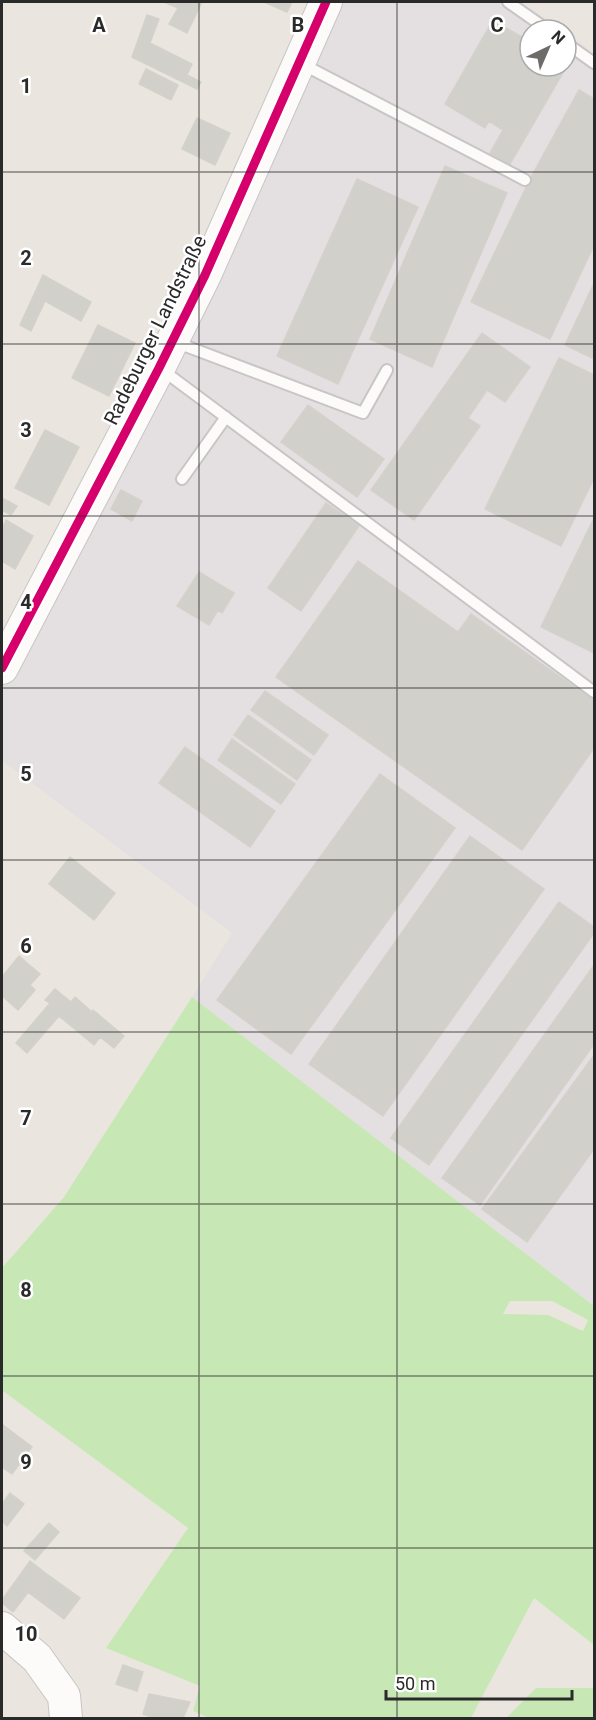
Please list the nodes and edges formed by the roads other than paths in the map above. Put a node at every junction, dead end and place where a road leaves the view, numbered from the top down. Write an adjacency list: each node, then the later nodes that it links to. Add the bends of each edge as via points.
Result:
1 (326, 2): 5 (street, Radeburger Landstraße)
2 (508, 2): 3 (lane)
3 (531, 18)
4 (578, 52): 6 (lane)
5 (299, 62): 7 (lane); 8 (street, Radeburger Landstraße, via 205,275)
6 (594, 63)
7 (525, 180)
8 (165, 354): 9 (lane, via 363,413); 10 (lane); 12 (street, Radeburger Landstraße)
9 (387, 370)
10 (226, 417): 11 (lane); 13 (lane)
11 (182, 479)
12 (2, 668)
13 (594, 692)
14 (2, 1628): 15 (street, via 37,1658 64,1696)
15 (66, 1719)

